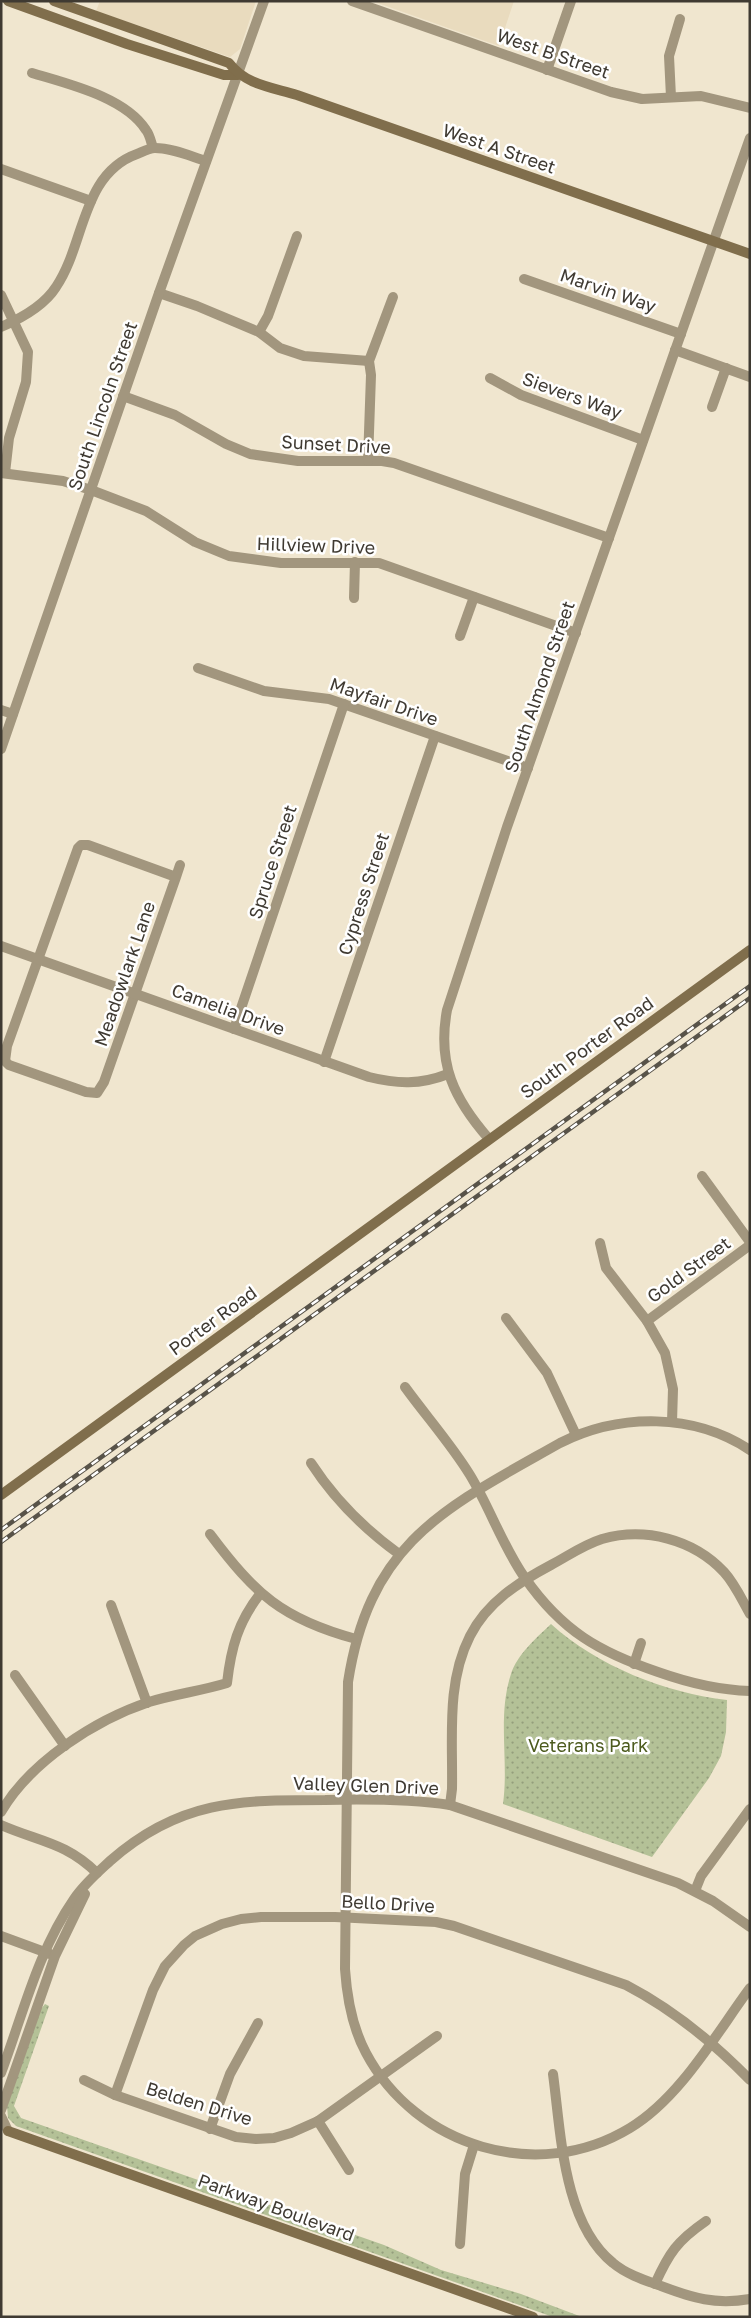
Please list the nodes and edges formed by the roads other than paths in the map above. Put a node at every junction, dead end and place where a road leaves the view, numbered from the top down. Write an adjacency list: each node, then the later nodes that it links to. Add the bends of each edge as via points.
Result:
1 (8, 1): 9 (street, West A Street, via 224,75)
2 (54, 1): 9 (street, West A Street, via 229,63)
3 (264, 1): 9 (street, South Lincoln Street)
4 (352, 1): 7 (street, West B Street)
5 (571, 1): 7 (street)
6 (680, 19): 10 (street, via 669,56)
7 (547, 70): 10 (street, West B Street, via 642,99)
8 (32, 73): 13 (street, via 118,104 138,118 148,131)
9 (238, 75): 14 (street, South Lincoln Street); 18 (street, West A Street)
10 (671, 97): 11 (street, West B Street, via 700,96)
11 (750, 108)
12 (750, 138): 18 (street, South Almond Street)
13 (153, 148): 14 (street, via 173,150); 16 (street, via 115,166 96,188)
14 (206, 161): 21 (street, South Lincoln Street)
15 (1, 169): 16 (street)
16 (90, 201): 24 (street, via 68,264 56,287 41,304)
17 (296, 236): 26 (street, via 268,316)
18 (714, 241): 19 (street, West A Street); 27 (street, South Almond Street)
19 (750, 254)
20 (524, 279): 27 (street, Marvin Way)
21 (159, 293): 26 (street); 33 (street, South Lincoln Street)
22 (1, 295): 24 (street)
23 (393, 297): 29 (street)
24 (15, 321): 25 (street); 37 (street, via 28,352 26,382 9,438)
25 (1, 327)
26 (259, 332): 29 (street, via 280,348 304,356)
27 (681, 334): 28 (street, South Almond Street)
28 (675, 350): 30 (street); 35 (street, South Almond Street)
29 (369, 361): 36 (street)
30 (726, 368): 31 (street); 34 (street)
31 (750, 377)
32 (490, 378): 35 (street, Sievers Way, via 521,395)
33 (123, 396): 36 (street, Sunset Drive, via 175,415 250,454 298,461); 38 (street, South Lincoln Street)
34 (712, 407)
35 (643, 440): 39 (street, South Almond Street)
36 (368, 461): 39 (street, Sunset Drive, via 410,468)
37 (3, 473): 38 (street, Hillview Drive, via 63,481)
38 (91, 490): 40 (street, Hillview Drive, via 146,511 195,542 229,556 281,563); 48 (street, South Lincoln Street)
39 (609, 538): 43 (street, South Almond Street)
40 (355, 562): 41 (street, Hillview Drive, via 379,563); 42 (street)
41 (474, 597): 43 (street, Hillview Drive); 44 (street)
42 (354, 598)
43 (576, 633): 51 (street, South Almond Street)
44 (460, 636)
45 (198, 668): 46 (street, Mayfair Drive, via 264,691 315,696)
46 (344, 704): 49 (street, Mayfair Drive); 58 (street, Spruce Street)
47 (1, 710): 48 (street)
48 (13, 714): 50 (street, South Lincoln Street)
49 (435, 736): 51 (street, Mayfair Drive); 59 (street, Cypress Street)
50 (1, 749)
51 (528, 768): 60 (street, South Almond Street, via 447,1010 443,1042)
52 (180, 865): 53 (street, Meadowlark Lane)
53 (176, 877): 56 (street, via 81,845); 57 (street, Meadowlark Lane)
54 (1, 946): 56 (street, Camelia Drive)
55 (750, 950): 61 (street, South Porter Road)
56 (37, 960): 57 (street, Camelia Drive); 57 (street, Meadowlark Lane, via 7,1046 6,1061 16,1068 97,1093 104,1082)
57 (135, 994): 58 (street, Camelia Drive)
58 (234, 1030): 59 (street, Camelia Drive)
59 (324, 1062): 60 (street, Camelia Drive, via 396,1083 424,1082)
60 (448, 1074): 61 (street, South Almond Street, via 462,1102)
61 (489, 1139): 62 (street, South Porter Road)
62 (443, 1173): 74 (street, Porter Road)
63 (702, 1176): 65 (street)
64 (600, 1243): 67 (street, via 606,1268)
65 (750, 1244): 67 (street, Gold Street)
66 (506, 1318): 70 (street, via 547,1373)
67 (647, 1321): 69 (street, via 665,1353 672,1389)
68 (405, 1387): 73 (street, via 460,1460)
69 (672, 1422): 70 (street, via 643,1421 605,1426); 71 (street, via 701,1428)
70 (576, 1435): 73 (street)
71 (750, 1450)
72 (311, 1463): 76 (street, via 340,1503)
73 (477, 1490): 76 (street, via 438,1515); 77 (street)
74 (1, 1495)
75 (210, 1534): 78 (street)
76 (399, 1554): 81 (street, via 374,1595)
77 (525, 1578): 80 (street, via 577,1548 602,1539 649,1534 678,1542 710,1559 724,1573); 83 (street, via 557,1616 581,1637 612,1656); 89 (street, via 488,1609 462,1653 454,1687)
78 (260, 1594): 81 (street, via 304,1622); 86 (street, via 234,1638 227,1684)
79 (112, 1605): 86 (street)
80 (750, 1614)
81 (356, 1639): 88 (street, via 348,1682)
82 (641, 1643): 83 (street)
83 (634, 1664): 85 (street, via 694,1685)
84 (15, 1675): 87 (street)
85 (750, 1692)
86 (147, 1703): 87 (street, via 109,1720)
87 (65, 1746): 91 (street, via 18,1785)
88 (347, 1799): 89 (street, Valley Glen Drive); 93 (street, Valley Glen Drive, via 251,1800 208,1807 154,1829); 95 (street)
89 (450, 1805): 94 (street, Valley Glen Drive)
90 (750, 1809): 94 (street, via 701,1876)
91 (1, 1812)
92 (1, 1825): 93 (street, via 61,1846)
93 (97, 1874): 98 (street, Valley Glen Drive, via 74,1899); 99 (street, Valley Glen Drive, via 78,1905)
94 (694, 1891): 96 (street, Valley Glen Drive)
95 (346, 1918): 103 (street, Bello Drive, via 419,1920 454,1926 626,1986); 106 (street, via 345,1969 351,2013 362,2044); 109 (street, Bello Drive, via 261,1917 241,1920 208,1929 184,1945 158,1978)
96 (750, 1927)
97 (1, 1936): 98 (street)
98 (43, 1952): 99 (street); 104 (street, Valley Glen Drive)
99 (55, 1956): 110 (street, Valley Glen Drive)
100 (750, 1988): 103 (street)
101 (258, 2023): 114 (street, via 230,2074)
102 (437, 2036): 106 (street, Belden Drive)
103 (710, 2042): 108 (street, Bello Drive); 116 (street, via 673,2092 646,2116 617,2135)
104 (1, 2073)
105 (553, 2074): 116 (street)
106 (381, 2077): 112 (street, Belden Drive); 115 (street, via 424,2120)
107 (84, 2080): 109 (street, Belden Drive)
108 (750, 2080)
109 (115, 2095): 114 (street, Belden Drive)
110 (1, 2110)
111 (1, 2116): 113 (street)
112 (318, 2121): 114 (street, Belden Drive, via 291,2134 256,2139 236,2137); 117 (street)
113 (5, 2128): 122 (street, Parkway Boulevard)
114 (210, 2128)
115 (474, 2146): 116 (street, via 533,2155); 119 (street, via 465,2174)
116 (564, 2152): 120 (street, via 578,2215 592,2242 614,2264)
117 (350, 2170)
118 (706, 2221): 120 (street, via 670,2253)
119 (460, 2244)
120 (655, 2284): 121 (street, via 711,2302)
121 (750, 2298)
122 (533, 2317)

